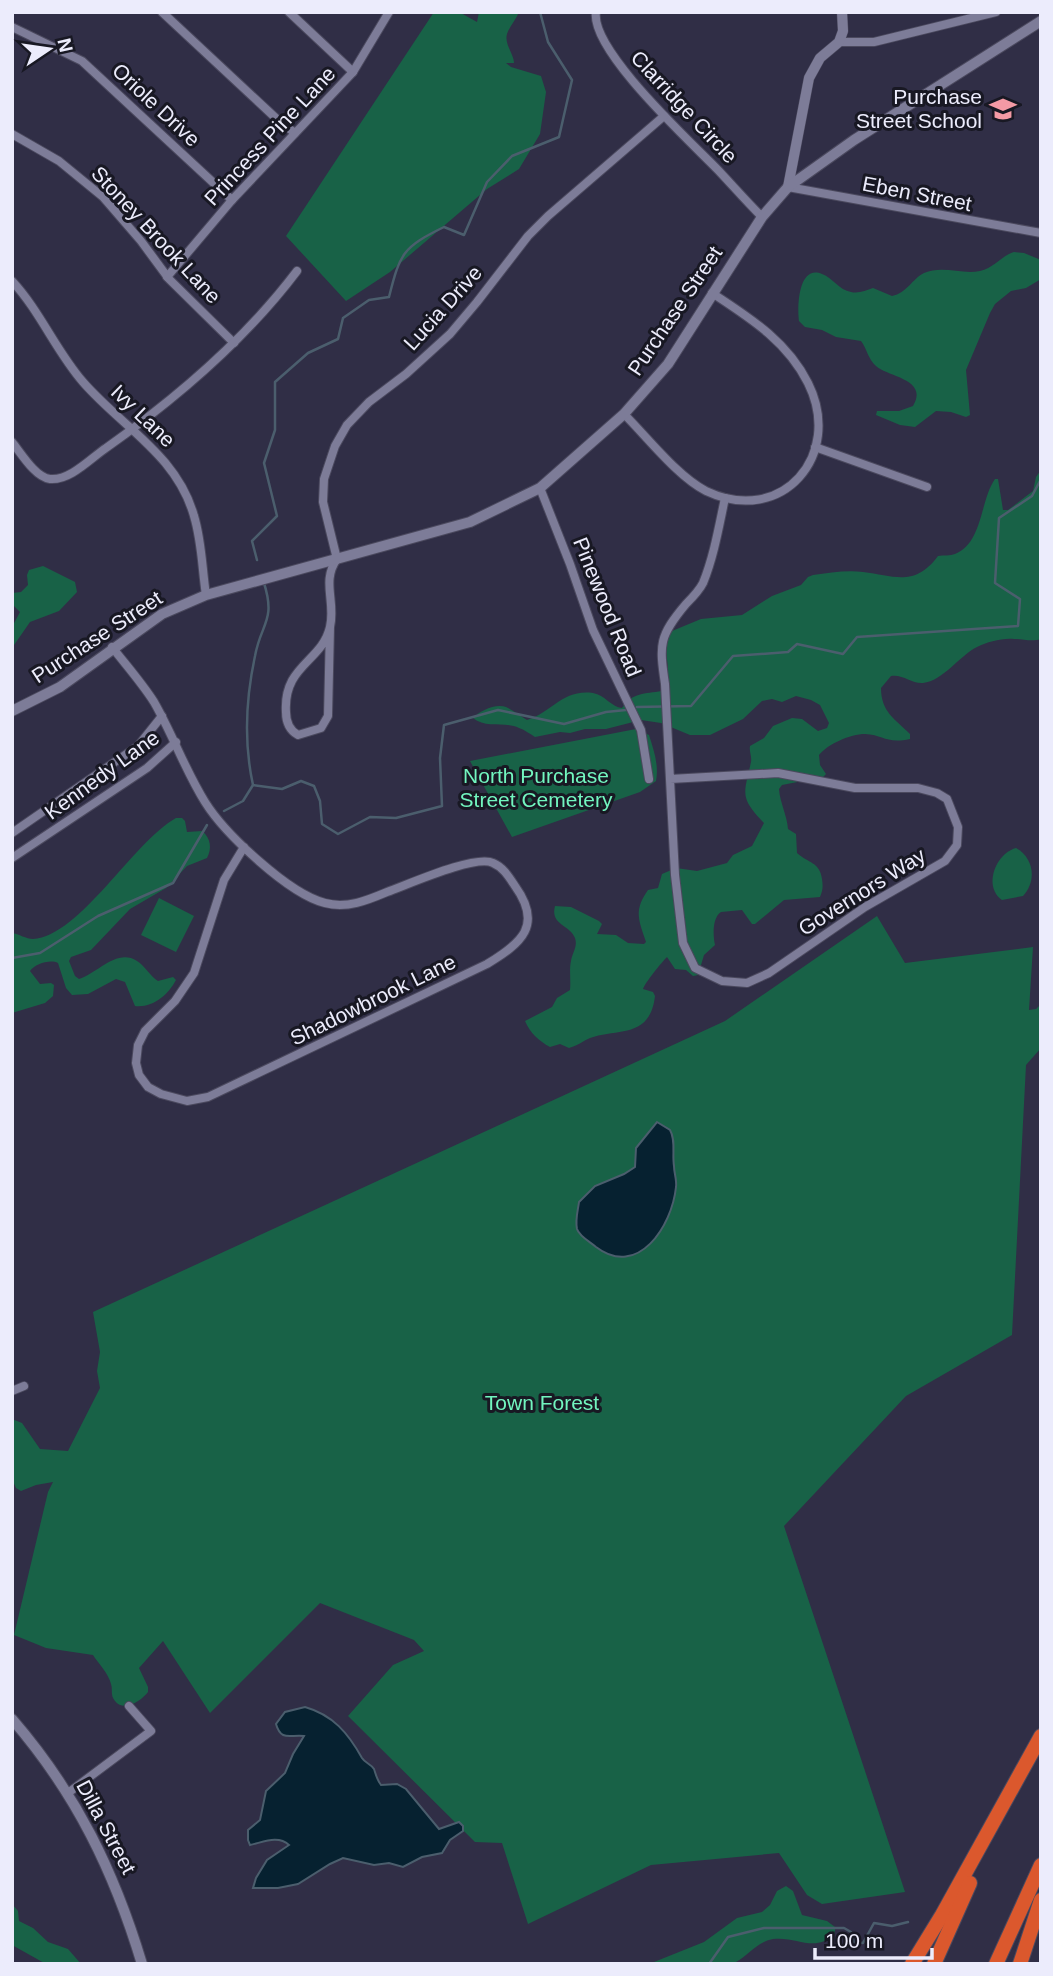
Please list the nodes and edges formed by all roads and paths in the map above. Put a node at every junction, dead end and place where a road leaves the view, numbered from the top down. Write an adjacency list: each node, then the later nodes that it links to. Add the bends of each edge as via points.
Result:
1 (162, 12): 12 (street)
2 (289, 12): 10 (street)
3 (389, 12): 10 (street, Princess Pine Lane)
4 (596, 12): 11 (street, Clarridge Circle, via 597,29 613,56)
5 (842, 12): 9 (street)
6 (996, 12): 9 (street, via 874,42)
7 (1041, 21): 14 (main road, Purchase Street)
8 (12, 27): 15 (street, Oriole Drive, via 82,61)
9 (839, 42): 14 (street, via 820,58 809,78)
10 (353, 72): 12 (street, Princess Pine Lane)
11 (664, 116): 16 (street, Clarridge Circle); 30 (street, Lucia Drive, via 541,223 450,334 347,425 324,479 324,502)
12 (295, 133): 15 (street, Princess Pine Lane)
13 (12, 134): 19 (street, Stoney Brook Lane, via 59,161 95,191)
14 (788, 187): 16 (main road, Purchase Street); 17 (street, Eben Street)
15 (232, 200): 19 (street, Princess Pine Lane)
16 (762, 217): 21 (main road, Purchase Street)
17 (1041, 233)
18 (298, 271): 22 (street)
19 (167, 277): 22 (street, Stoney Brook Lane)
20 (12, 281): 24 (street, Ivy Lane, via 81,380)
21 (712, 293): 23 (main road, Purchase Street, via 668,364); 26 (street, via 774,337 800,370 815,399)
22 (234, 343): 24 (street)
23 (624, 414): 28 (main road, Purchase Street); 29 (street, via 688,480)
24 (134, 430): 25 (street, via 55,478 44,477); 31 (street, Ivy Lane, via 183,485 201,541)
25 (12, 442)
26 (816, 447): 27 (street); 29 (street, via 811,461 784,492 753,502)
27 (927, 487)
28 (540, 488): 30 (main road, Purchase Street, via 470,522); 37 (street, Pinewood Road, via 593,630 641,730)
29 (725, 498): 38 (street, Governors Way, via 702,585 669,625 662,642)
30 (337, 559): 31 (main road, Purchase Street); 32 (street, via 328,576)
31 (206, 595): 33 (main road, Purchase Street, via 162,614)
32 (330, 627): 32 (street, via 287,690 286,717 298,734 321,727 328,716)
33 (112, 647): 34 (main road, Purchase Street, via 60,687); 35 (street)
34 (12, 711)
35 (162, 716): 36 (street); 39 (street, Kennedy Lane, via 138,746)
36 (176, 742): 40 (street, via 211,812); 41 (street, Kennedy Lane, via 147,768)
37 (649, 779)
38 (670, 779): 38 (street, Governors Way, via 683,943 695,968 722,981 747,983 769,973 865,907 945,861 957,845 958,827 947,799 918,788 855,788 778,773)
39 (12, 834)
40 (244, 847): 40 (street, Shadowbrook Lane, via 224,880 194,972 138,1045 136,1063 143,1081 171,1098 208,1097 313,1048 487,964 512,948 528,927 523,898 503,870 490,861 448,870 360,902 336,904 306,895)
41 (12, 859)
42 (24, 1386): 43 (street)
43 (12, 1391)
44 (129, 1706): 48 (street, via 152,1731)
45 (12, 1719): 48 (main road, Dilla Street)
46 (1041, 1737): 47 (highway)
47 (1023, 1771): 52 (highway); 53 (highway)
48 (68, 1793): 51 (main road, Dilla Street, via 107,1866)
49 (1041, 1865): 54 (highway)
50 (1041, 1900): 55 (highway)
51 (142, 1964)
52 (912, 1964)
53 (934, 1964)
54 (996, 1964)
55 (1020, 1964)

